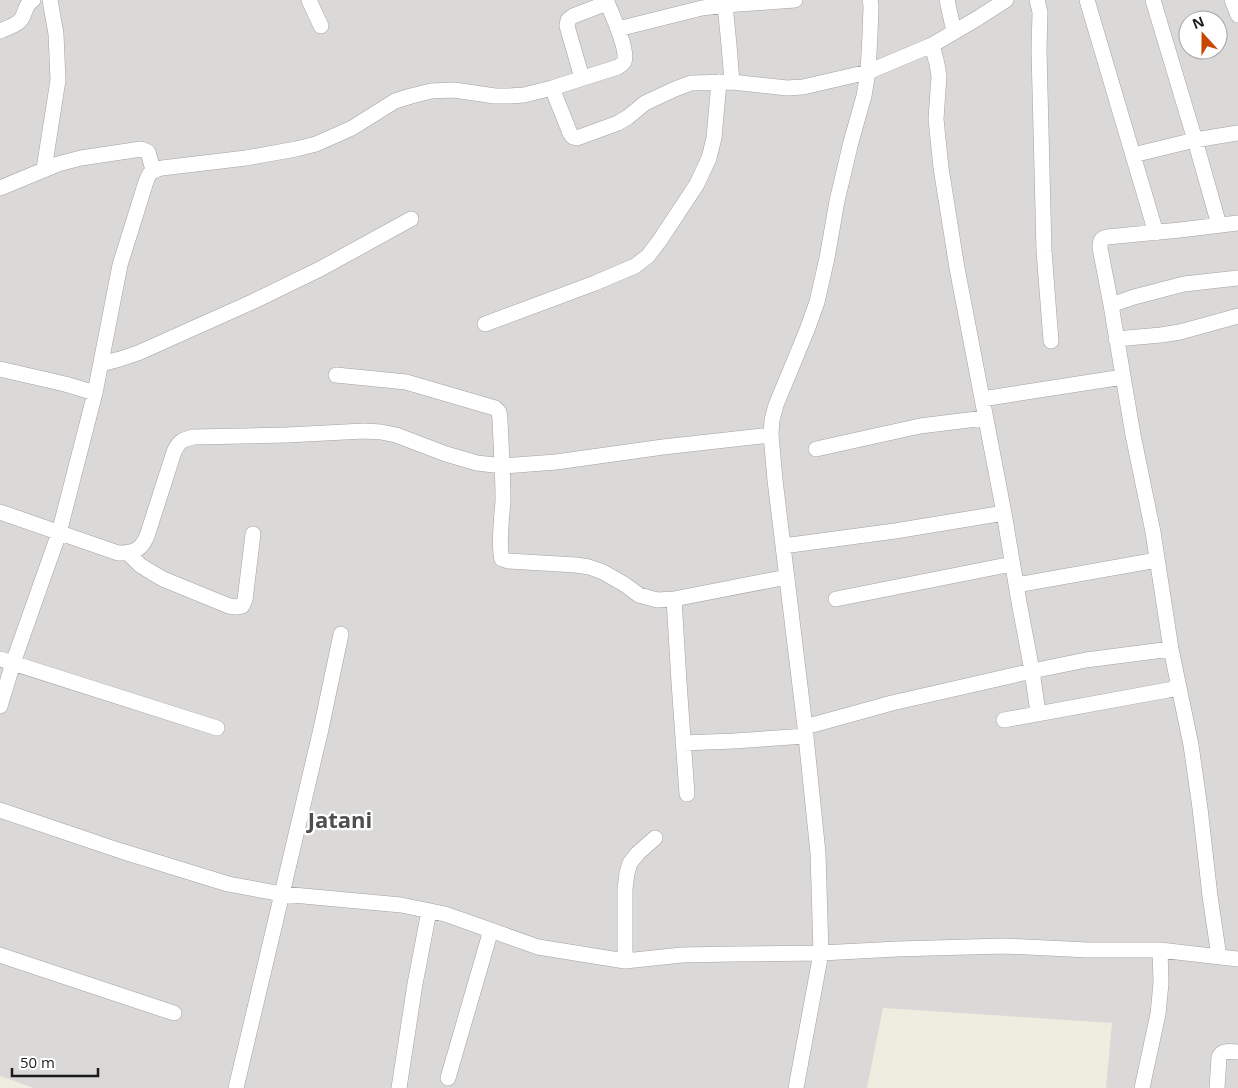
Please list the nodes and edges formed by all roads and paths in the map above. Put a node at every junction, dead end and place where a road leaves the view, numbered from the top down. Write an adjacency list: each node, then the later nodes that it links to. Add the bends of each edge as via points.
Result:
1 (33, 0): 17 (street, via 17,24)
2 (50, 0): 27 (street, via 56,34 58,80)
3 (309, 0): 15 (street)
4 (795, 0): 13 (street)
5 (870, 0): 20 (street)
6 (947, 0): 18 (street)
7 (1006, 0): 18 (street)
8 (1037, 0): 39 (street, via 1040,12 1044,251)
9 (1087, 0): 26 (street)
10 (1153, 0): 25 (street)
11 (1232, 0): 14 (street)
12 (606, 2): 16 (street); 21 (street, via 568,20)
13 (725, 5): 16 (street); 22 (street, via 730,44)
14 (1238, 15)
15 (321, 26)
16 (618, 29): 21 (street, via 623,64)
17 (0, 31)
18 (954, 32): 19 (street)
19 (932, 45): 20 (street); 45 (street, via 939,76 936,119 941,168)
20 (868, 72): 22 (street, via 803,87); 47 (street, via 817,302 776,404)
21 (582, 78): 23 (street)
22 (726, 82): 23 (street, via 684,85 645,103 618,123 577,138 570,134); 37 (street, via 709,158 698,184 648,256 635,266 595,283)
23 (552, 88): 28 (street, via 509,96 431,91 395,101 352,128 316,144 246,158)
24 (1238, 133): 25 (street)
25 (1196, 140): 26 (street); 32 (street)
26 (1133, 155): 33 (street)
27 (44, 169): 28 (street, via 81,158 141,149 148,152); 29 (street)
28 (153, 170): 40 (street, via 148,176 120,266)
29 (0, 188)
30 (411, 219): 40 (street, via 252,302 138,353)
31 (1238, 223): 32 (street)
32 (1219, 225): 33 (street)
33 (1156, 233): 35 (street, via 1107,237 1100,242)
34 (1238, 278): 35 (street, via 1184,284)
35 (1110, 305): 38 (street)
36 (1238, 316): 38 (street, via 1180,332)
37 (484, 324)
38 (1116, 339): 43 (street)
39 (1051, 341)
40 (101, 364): 44 (street)
41 (0, 369): 44 (street)
42 (336, 374): 49 (street, via 406,382 495,408 500,419)
43 (1123, 377): 45 (street); 56 (street)
44 (95, 393): 52 (street)
45 (982, 399): 46 (street)
46 (985, 418): 48 (street, via 920,426); 51 (street)
47 (771, 435): 49 (street); 54 (street)
48 (816, 449)
49 (502, 466): 55 (street, via 477,463 380,432 184,439 174,452 147,536 143,544); 60 (street, via 502,559 589,567 639,595 657,600)
50 (0, 512): 52 (street)
51 (1004, 513): 54 (street); 57 (street)
52 (59, 532): 55 (street, via 118,553); 64 (street)
53 (254, 534): 55 (street, via 245,600 242,606 236,607 163,579 140,566)
54 (783, 546): 58 (street)
55 (128, 553)
56 (1157, 560): 59 (street); 63 (street)
57 (1012, 564): 59 (street); 61 (street)
58 (786, 577): 60 (street); 71 (street)
59 (1016, 585): 65 (street)
60 (674, 598): 72 (street)
61 (836, 599)
62 (341, 634): 76 (street)
63 (1171, 648): 65 (street); 66 (street)
64 (6, 661): 67 (street); 70 (street)
65 (1032, 671): 68 (street); 71 (street, via 892,703)
66 (1179, 688): 68 (street); 82 (street, via 1198,790)
67 (0, 706)
68 (1038, 713): 69 (street)
69 (1004, 720)
70 (217, 728)
71 (806, 731): 72 (street, via 734,741); 80 (street, via 818,853)
72 (683, 743): 73 (street)
73 (687, 794)
74 (0, 810): 76 (street, via 228,884)
75 (655, 838): 84 (street, via 638,853 627,873)
76 (282, 894): 77 (street, via 401,905); 88 (street)
77 (429, 911): 78 (street); 89 (street)
78 (491, 930): 84 (street, via 538,947); 87 (street)
79 (1160, 950): 80 (street, via 1004,946); 82 (street); 91 (street, via 1158,1014)
80 (820, 953): 84 (street, via 682,955); 90 (street)
81 (0, 955): 85 (street)
82 (1219, 957): 83 (street)
83 (1238, 959)
84 (625, 961)
85 (174, 1013)
86 (1238, 1052): 92 (street, via 1224,1052 1219,1057)
87 (448, 1078)
88 (236, 1088)
89 (399, 1088)
90 (796, 1088)
91 (1142, 1088)
92 (1217, 1088)

